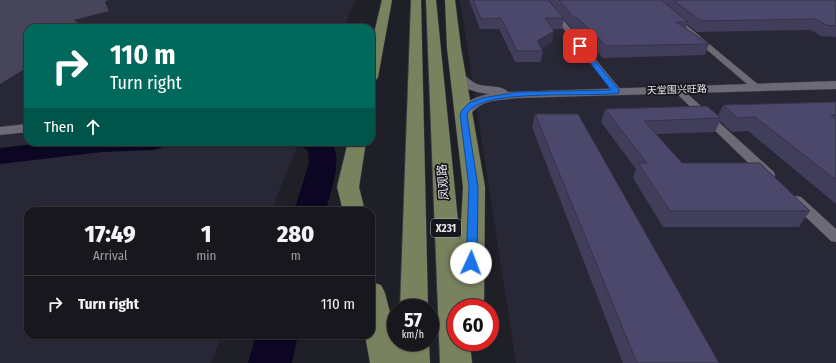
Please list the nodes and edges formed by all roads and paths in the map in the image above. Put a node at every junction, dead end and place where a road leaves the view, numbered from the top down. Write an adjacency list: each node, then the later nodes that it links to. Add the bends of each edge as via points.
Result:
1 (387, 0): 8 (main road)
2 (416, 0): 21 (main road, X231)
3 (450, 0): 7 (main road)
4 (544, 0): 13 (street)
5 (652, 0): 11 (street)
6 (432, 10): 7 (main road); 28 (main road, 凤观路 / X231)
7 (454, 48): 9 (main road)
8 (375, 57)
9 (458, 76): 14 (street, via 467,84 478,88); 15 (main road)
10 (836, 85): 11 (street, 天堂围兴旺路)
11 (757, 88): 12 (street, 天堂围兴旺路)
12 (678, 90): 13 (street, 天堂围兴旺路); 20 (street)
13 (616, 91): 14 (street, 天堂围兴旺路)
14 (518, 94): 15 (street, via 477,102 467,108)
15 (463, 115): 22 (main road, via 474,187)
16 (24, 128): 17 (street)
17 (0, 131)
18 (356, 146): 19 (main road, via 348,187)
19 (353, 207)
20 (836, 237)
21 (414, 299)
22 (470, 299)
23 (375, 312): 26 (main road)
24 (414, 351): 27 (main road)
25 (469, 351): 29 (main road)
26 (386, 363)
27 (414, 363)
28 (456, 363)
29 (468, 363)

